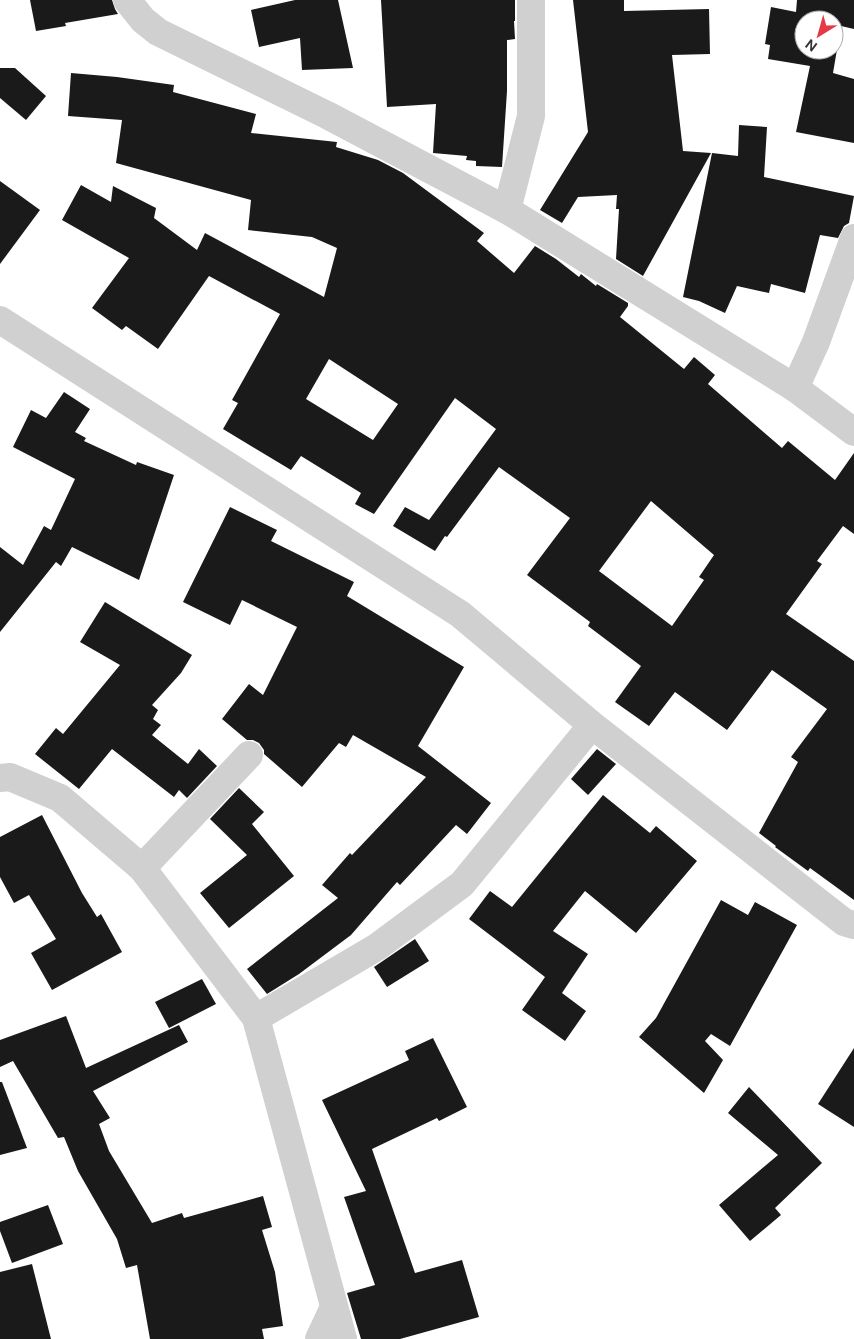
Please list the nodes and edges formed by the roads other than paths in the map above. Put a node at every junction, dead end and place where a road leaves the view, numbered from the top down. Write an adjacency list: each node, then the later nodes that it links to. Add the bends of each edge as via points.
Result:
1 (127, 0): 3 (street, via 158,32 327,115)
2 (531, 0): 3 (street, via 531,116)
3 (507, 210): 6 (street)
4 (854, 238): 6 (street)
5 (0, 320): 8 (street, via 460,614)
6 (796, 388): 7 (street)
7 (854, 432)
8 (592, 725): 12 (street, via 844,922); 13 (street, via 462,884 377,946)
9 (249, 755): 11 (street)
10 (0, 778): 11 (street, via 10,777 60,798)
11 (142, 868): 13 (street)
12 (854, 925)
13 (256, 1018): 14 (street)
14 (334, 1308): 15 (street); 16 (street)
15 (319, 1339)
16 (343, 1339)

